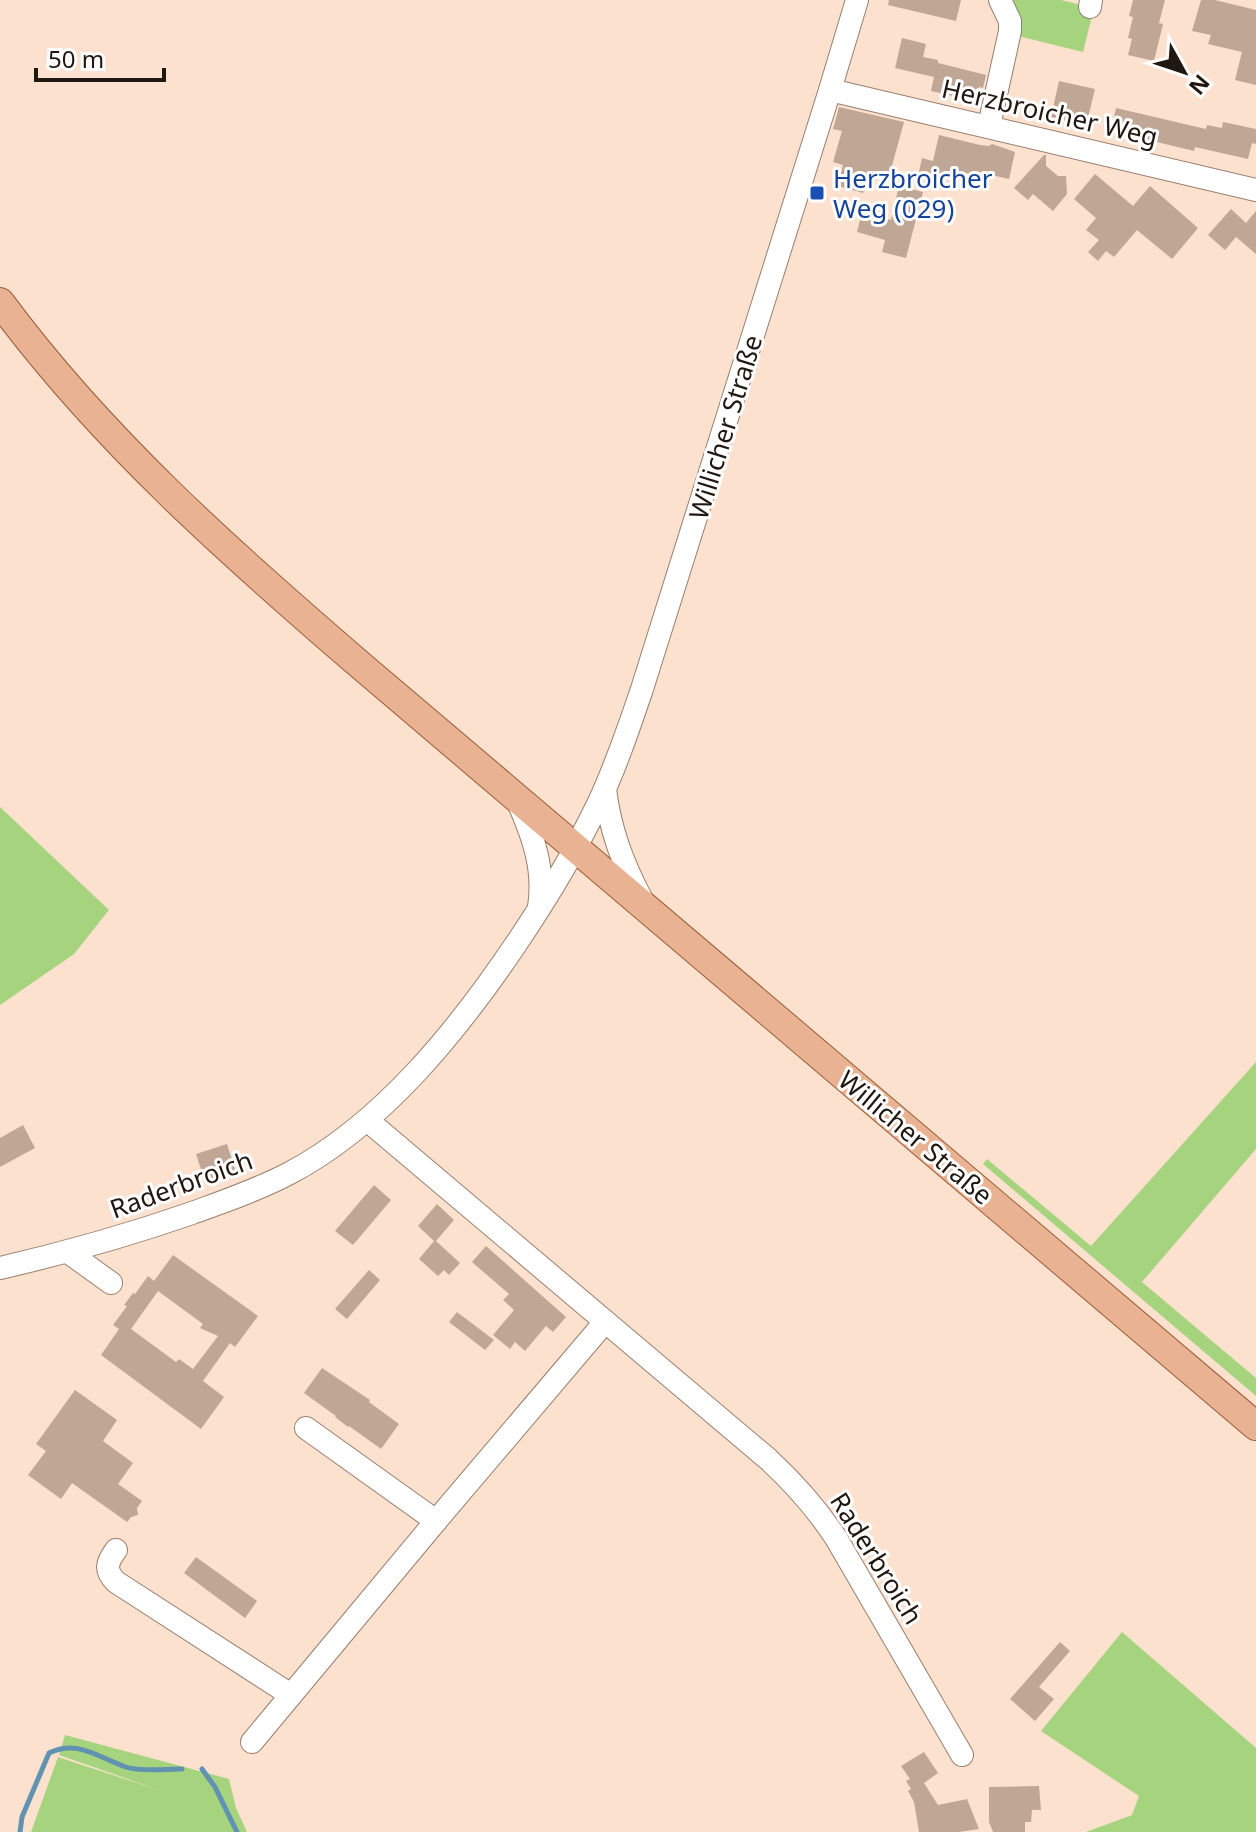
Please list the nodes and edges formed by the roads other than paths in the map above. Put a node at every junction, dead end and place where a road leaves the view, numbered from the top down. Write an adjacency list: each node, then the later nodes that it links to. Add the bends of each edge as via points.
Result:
1 (857, 0): 3 (street, Willicher Straße)
2 (1000, 0): 4 (street, via 1010,31)
3 (830, 90): 4 (street, Herzbroicher Weg); 7 (street, Willicher Straße, via 642,689)
4 (989, 126): 5 (street, Herzbroicher Weg)
5 (1256, 190)
6 (0, 302): 8 (main road, Willicher Straße, via 126,451 197,521)
7 (605, 788): 9 (street, Willicher Straße); 10 (street, via 617,846)
8 (516, 797): 9 (main road, Willicher Straße); 11 (street, via 537,850)
9 (576, 848): 10 (main road, Willicher Straße); 11 (street, Raderbroich)
10 (646, 908): 17 (main road, Willicher Straße)
11 (538, 910): 12 (street, Raderbroich, via 458,1023)
12 (367, 1120): 13 (street, Raderbroich, via 268,1184); 16 (street, Raderbroich)
13 (68, 1252): 14 (street, Raderbroich); 15 (street)
14 (0, 1268)
15 (111, 1283)
16 (604, 1323): 19 (street); 23 (street, Raderbroich, via 768,1459 812,1505)
17 (1256, 1426)
18 (306, 1428): 19 (street)
19 (436, 1521): 21 (street)
20 (116, 1550): 21 (street, via 107,1567 116,1582)
21 (291, 1695): 22 (street)
22 (252, 1742)
23 (962, 1755)

